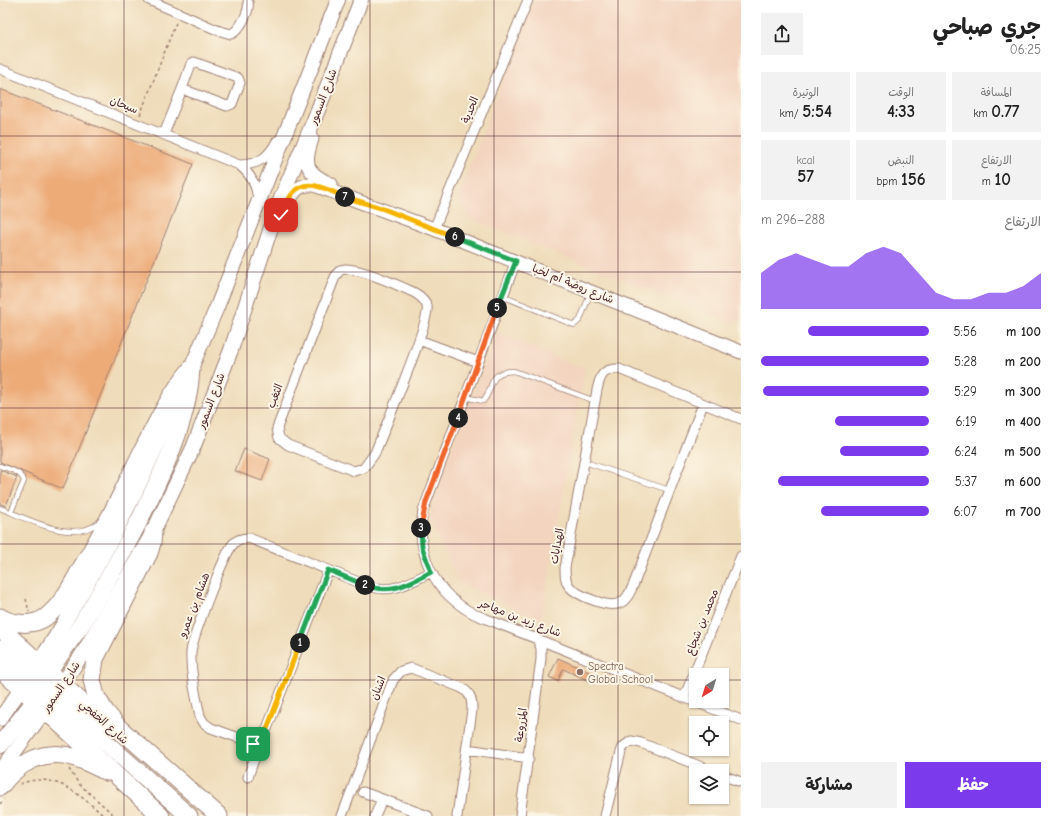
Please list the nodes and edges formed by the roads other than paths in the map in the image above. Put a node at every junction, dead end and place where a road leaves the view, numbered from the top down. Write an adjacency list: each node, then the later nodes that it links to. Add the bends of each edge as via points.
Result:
1 (149, 0): 5 (street, via 223,32 234,33 241,24)
2 (338, 0): 8 (main road, شارع السمور)
3 (360, 0): 9 (main road, شارع السمور)
4 (528, 0): 15 (street, الحدية)
5 (248, 1)
6 (0, 69): 10 (street, سيحان)
7 (182, 89): 7 (street, via 194,62 236,76 240,80 234,100 229,106); 10 (street, via 174,111 174,119)
8 (299, 99): 11 (street, via 268,154 256,163); 12 (main road, شارع السمور)
9 (314, 120): 13 (street, شارع روضة أم لخبا, via 314,132 306,158 310,171 320,179); 14 (main road, شارع السمور)
10 (166, 135): 11 (street, سيحان)
11 (239, 165): 12 (street, سيحان, via 250,176)
12 (258, 202): 22 (main road, شارع السمور)
13 (381, 208): 14 (street, شارع روضة أم لخبا, via 314,185 305,185 293,192 281,215); 15 (street, شارع روضة أم لخبا)
14 (272, 224): 33 (main road, شارع السمور, via 231,350 193,448)
15 (434, 229): 16 (street, شارع روضة أم لخبا)
16 (516, 261): 17 (street, شارع روضة أم لخبا); 18 (street, شارع زيد بن مهاجر)
17 (591, 291): 18 (lane, via 580,320 574,325); 20 (street, شارع روضة أم لخبا)
18 (502, 296): 21 (street, شارع زيد بن مهاجر)
19 (419, 340): 19 (street, الثغب, via 428,310 422,298 356,270 340,270 335,277 278,423 279,438 288,445 350,469 364,468 375,453); 21 (street)
20 (741, 352)
21 (478, 362): 23 (street, شارع زيد بن مهاجر)
22 (191, 368): 30 (highway, via 162,411); 42 (highway, via 184,416 158,482 119,560)
23 (465, 397): 24 (lane, via 483,401 494,379 504,372 514,371); 36 (street, شارع زيد بن مهاجر, via 423,511 422,547)
24 (596, 402): 25 (street, الهدايات, via 601,376 608,370 619,369); 27 (street, الهدايات)
25 (703, 404): 26 (street, الهدايات); 29 (street, الهدايات)
26 (741, 419)
27 (585, 462): 29 (lane); 29 (street, الهدايات, via 565,575 572,589 605,604 620,603 630,593)
28 (0, 466): 32 (lane, via 19,473 24,481)
29 (669, 490)
30 (118, 501): 32 (lane, via 98,524 84,530 58,530); 37 (highway, via 62,600 51,613 33,623 12,622)
31 (0, 508): 32 (lane)
32 (11, 512)
33 (153, 532): 42 (main road, شارع السمور, via 83,654); 62 (highway, via 149,553 95,659 92,680 96,696 104,711 119,728)
34 (741, 556): 43 (street, محمد بن شجاع)
35 (328, 570): 36 (street, هشام بن عمرو, via 383,590 396,588); 47 (street); 47 (street, هشام بن عمرو, via 249,538 236,541 225,557 192,645 191,659 200,716 211,728)
36 (431, 572): 39 (street, شارع زيد بن مهاجر, via 447,595 461,607)
37 (0, 617)
38 (0, 628): 42 (highway, شارع الخفجي)
39 (536, 637): 43 (street, شارع زيد بن مهاجر); 49 (street, المزروعة, via 541,648 541,659)
40 (0, 649): 42 (highway)
41 (0, 669): 42 (highway, شارع الخفجي)
42 (42, 686): 44 (main road, شارع السمور); 46 (highway); 51 (main road, شارع السمور); 53 (highway, شارع الخفجي); 60 (highway); 61 (highway, شارع الخفجي, via 81,702)
43 (684, 698): 45 (street, شارع زيد بن مهاجر)
44 (0, 719)
45 (741, 720)
46 (0, 745)
47 (259, 745): 52 (street)
48 (467, 749): 49 (street); 63 (street, اشنان, via 472,706 469,693 416,669 404,670 393,680); 66 (street, اشنان)
49 (529, 758): 67 (street, المزروعة)
50 (694, 764): 68 (street, via 631,741 621,752)
51 (0, 772)
52 (248, 777)
53 (120, 778): 57 (highway, via 72,757 48,755 22,765 9,776); 59 (highway, شارع الخفجي)
54 (729, 778): 55 (street)
55 (741, 782)
56 (363, 792): 58 (street)
57 (2, 793)
58 (382, 799): 64 (street); 65 (street)
59 (161, 816)
60 (189, 816)
61 (209, 816)
62 (219, 816)
63 (342, 816)
64 (375, 816)
65 (428, 816)
66 (457, 816)
67 (520, 816)
68 (605, 816)

